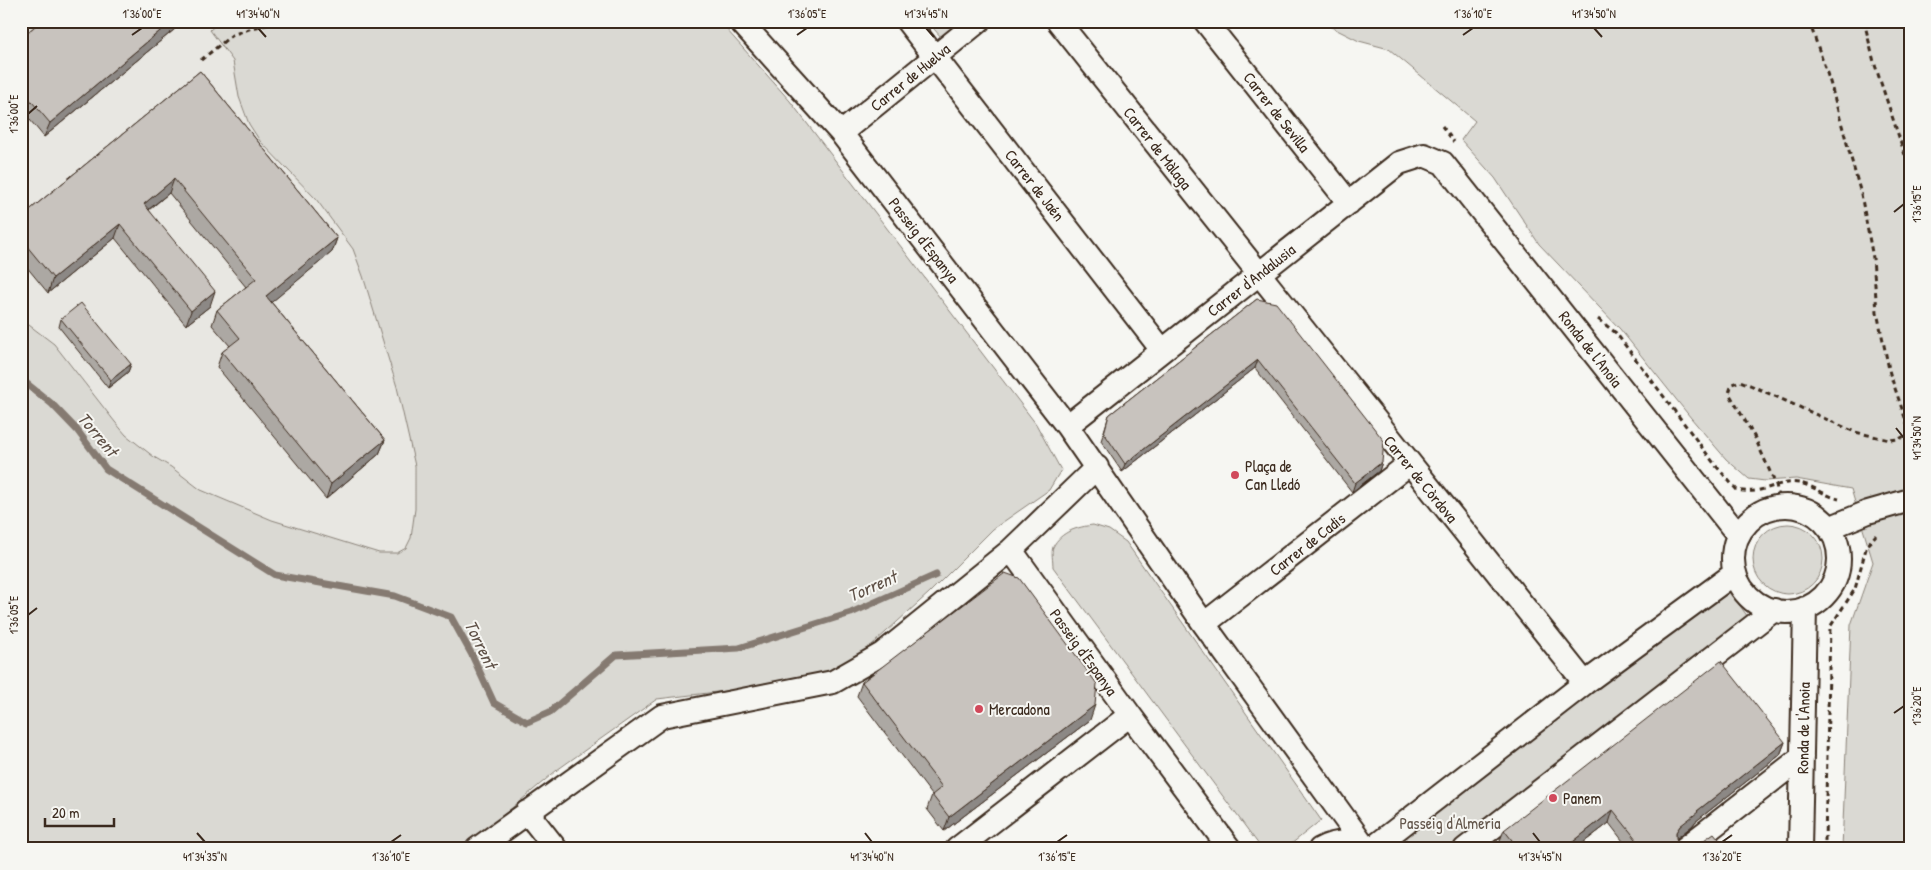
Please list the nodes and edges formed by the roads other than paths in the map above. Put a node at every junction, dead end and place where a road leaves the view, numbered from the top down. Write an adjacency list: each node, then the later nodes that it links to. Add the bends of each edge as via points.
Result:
1 (740, 21): 7 (street, Passeig d'Espanya)
2 (907, 21): 6 (street, Carrer de Jaén)
3 (979, 21): 6 (street, Carrer de Huelva)
4 (1058, 21): 10 (street, Carrer de Màlaga)
5 (1205, 21): 9 (street, Carrer de Sevilla)
6 (935, 57): 7 (street, Carrer de Huelva); 11 (street, Carrer de Jaén)
7 (841, 133): 12 (street, Passeig d'Espanya)
8 (1443, 163): 9 (street, Carrer d'Andalusia, via 1424,156 1399,163); 17 (street, Ronda de l'Anoia)
9 (1349, 203): 10 (street, Carrer d'Andalusia)
10 (1258, 274): 11 (street, Carrer d'Andalusia); 13 (street, Carrer de Còrdova)
11 (1162, 350): 12 (street, Carrer d'Andalusia)
12 (1067, 426): 14 (street, Passeig d'Espanya)
13 (1409, 464): 22 (street, Carrer de Cadis); 23 (street, Carrer de Còrdova)
14 (1097, 467): 18 (street); 22 (street, Passeig d'Espanya)
15 (1910, 500): 16 (street)
16 (1829, 528): 17 (street, via 1808,511 1781,506 1763,511 1748,521); 20 (street, via 1839,558 1836,574 1819,600)
17 (1738, 535): 19 (street, via 1734,548)
18 (1010, 550): 24 (street, Passeig d'Espanya); 26 (street, via 882,654 832,682 662,716)
19 (1735, 573): 21 (street, via 1749,597); 23 (street)
20 (1805, 608): 21 (street); 25 (street, Ronda de l'Anoia)
21 (1774, 610): 33 (street)
22 (1204, 624): 27 (street, Passeig d'Espanya)
23 (1585, 683): 27 (street)
24 (1130, 715): 30 (street); 31 (street, Passeig d'Espanya)
25 (1802, 757): 34 (street); 35 (street, Ronda de l'Anoia)
26 (526, 812): 28 (street); 29 (street)
27 (1371, 847): 32 (street, via 1344,842)
28 (477, 849)
29 (556, 849)
30 (957, 849)
31 (1230, 849)
32 (1320, 849)
33 (1465, 849)
34 (1684, 849)
35 (1800, 849)

